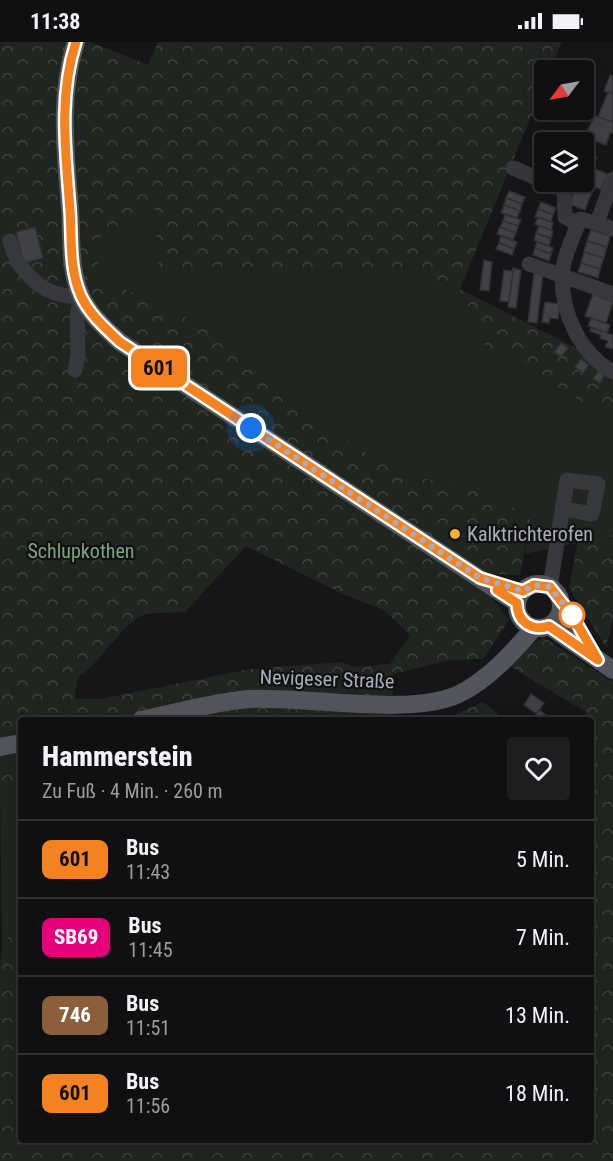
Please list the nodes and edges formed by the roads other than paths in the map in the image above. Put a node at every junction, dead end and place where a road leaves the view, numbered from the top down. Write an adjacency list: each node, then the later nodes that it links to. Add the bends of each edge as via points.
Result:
1 (76, 42): 13 (main road, via 66,94 64,152 71,253)
2 (513, 168): 3 (street)
3 (534, 177)
4 (613, 179): 6 (street)
5 (564, 192): 7 (street, via 565,217)
6 (597, 223): 7 (street, via 580,219); 8 (street)
7 (578, 224): 11 (street)
8 (613, 229)
9 (8, 252): 13 (street, via 37,283 56,294)
10 (530, 264): 11 (street)
11 (562, 276): 12 (street); 15 (street, via 574,332 585,348)
12 (613, 294)
13 (81, 296): 14 (street); 17 (main road, via 100,324 120,342 480,578)
14 (75, 370)
15 (613, 372)
16 (564, 509): 17 (street, via 554,558 544,572)
17 (536, 610): 18 (main road); 18 (street); 19 (main road, Nevigeser Straße, via 506,654 459,694 430,703 248,699)
18 (600, 661)
19 (156, 717)
20 (18, 744): 21 (main road)
21 (0, 747)

